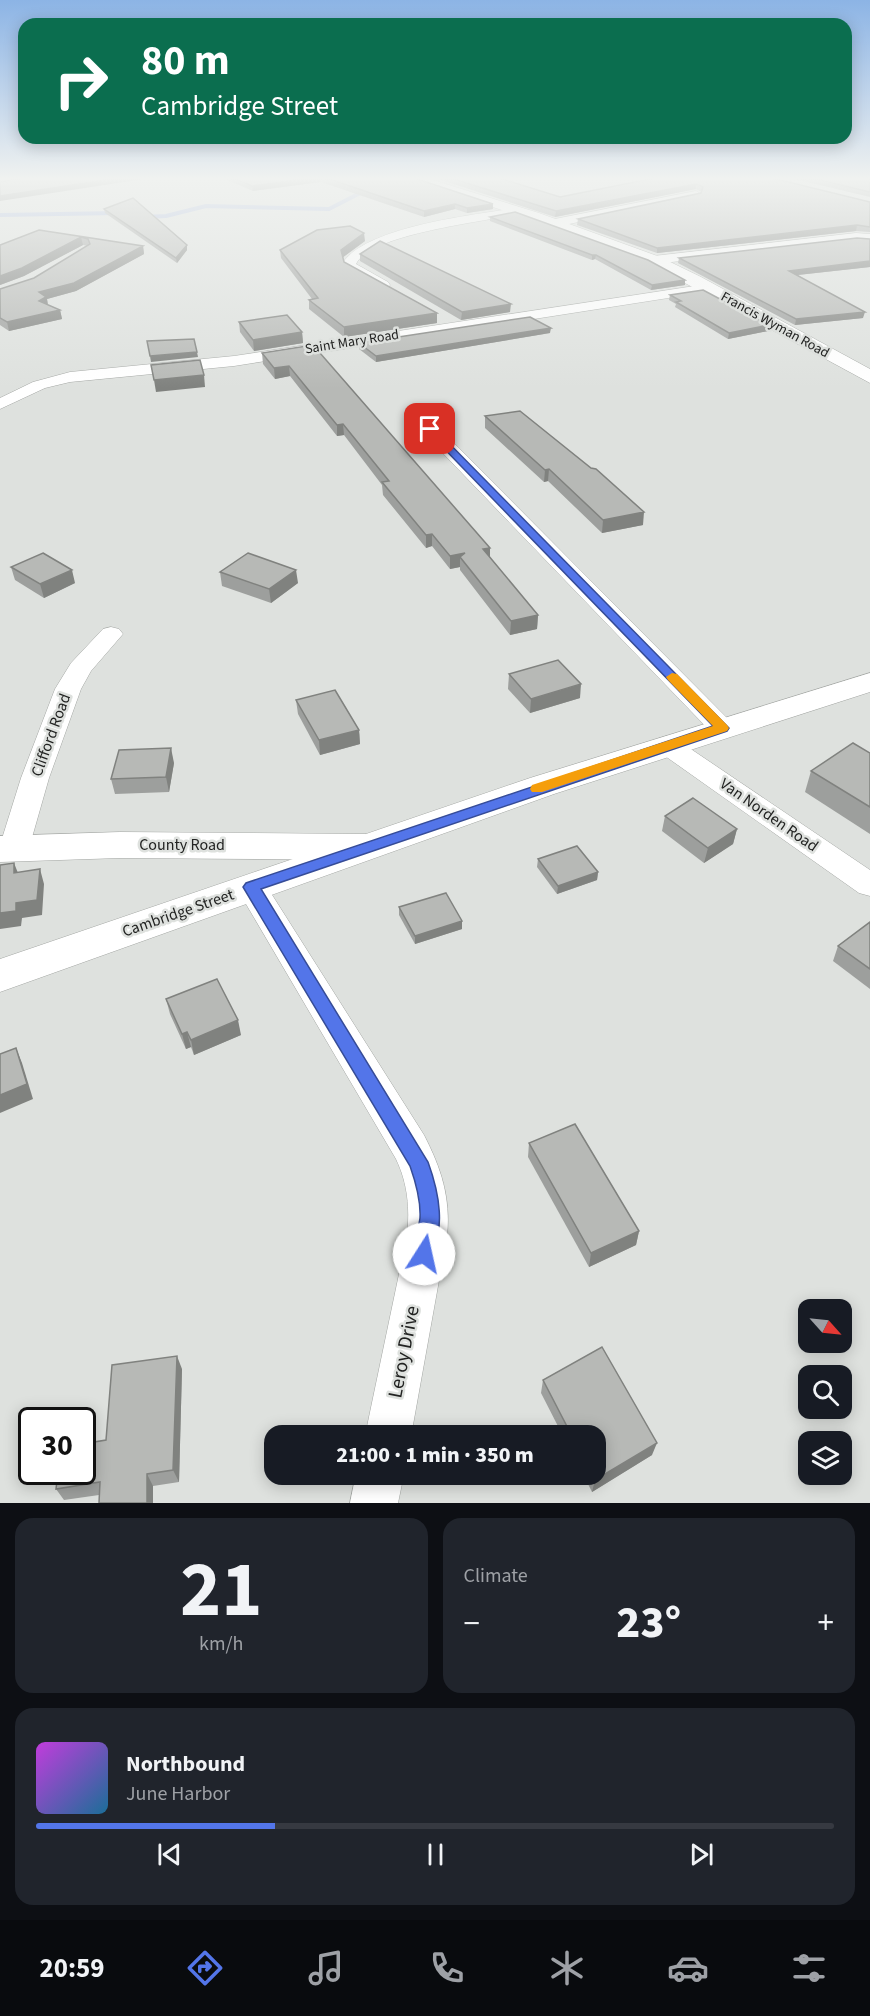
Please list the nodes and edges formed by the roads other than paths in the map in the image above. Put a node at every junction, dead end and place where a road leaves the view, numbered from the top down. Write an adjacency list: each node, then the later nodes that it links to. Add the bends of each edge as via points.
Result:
1 (369, 247): 6 (street, via 349,260 350,264)
2 (620, 247): 4 (main road, Francis Wyman Road)
3 (767, 247): 4 (street)
4 (654, 260): 5 (main road, Francis Wyman Road)
5 (708, 288): 8 (street, Saint Mary Road); 9 (main road, Francis Wyman Road)
6 (395, 291)
7 (436, 314): 8 (street)
8 (456, 325): 10 (street, Saint Mary Road, via 211,364 70,377 39,385)
9 (870, 377)
10 (0, 404)
11 (416, 415): 14 (street)
12 (111, 634): 17 (street, Clifford Road, via 80,668 68,689)
13 (870, 682): 14 (main road, Cambridge Street)
14 (722, 728): 15 (main road, Cambridge Street)
15 (667, 745): 16 (main road, Cambridge Street); 18 (street, Van Norden Road)
16 (365, 847): 17 (main road, County Road); 19 (main road, Cambridge Street)
17 (7, 848)
18 (870, 885)
19 (251, 887): 20 (main road, Cambridge Street); 21 (street, Leroy Drive, via 410,1147 428,1190 430,1218)
20 (0, 976)
21 (390, 1425)
22 (378, 1485): 23 (street)
23 (374, 1503)

